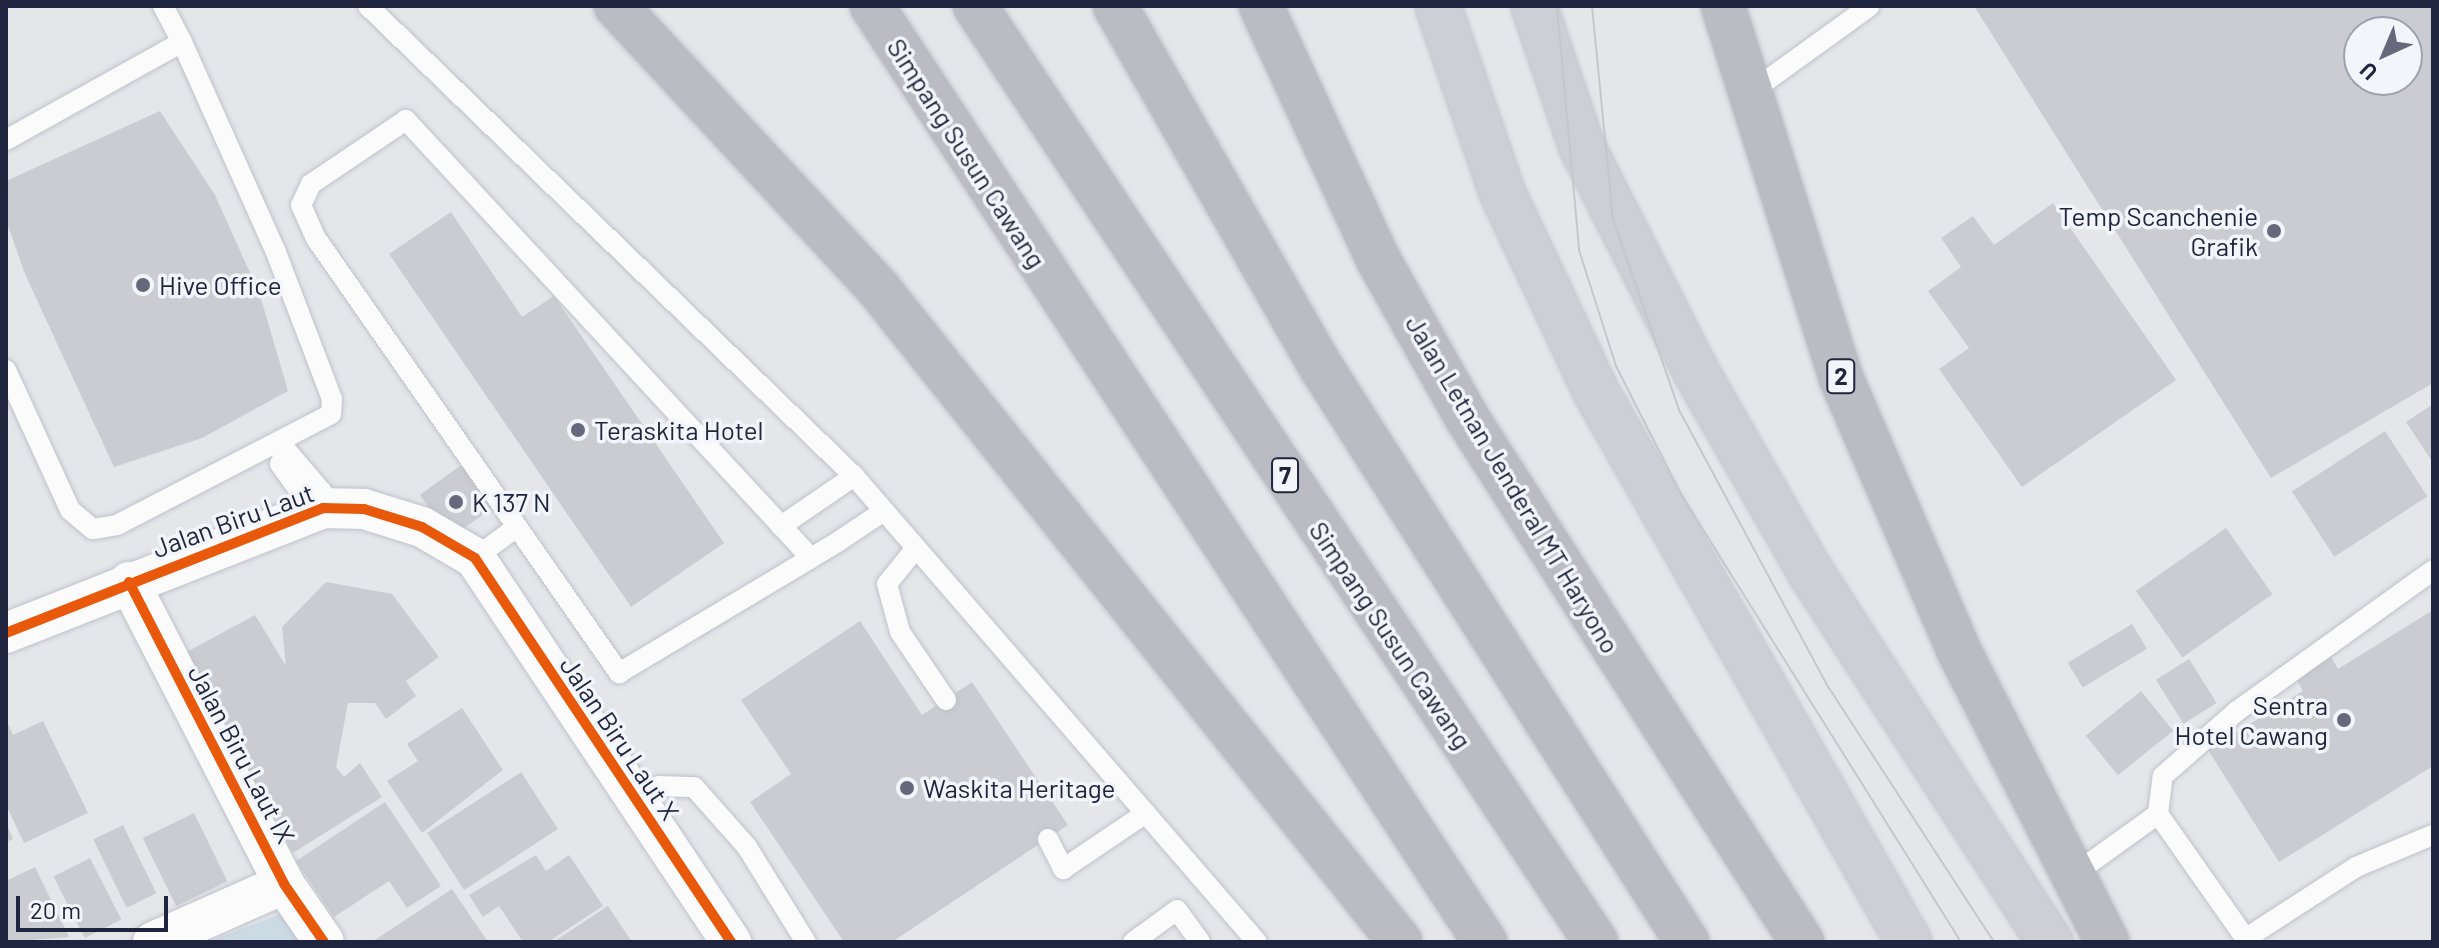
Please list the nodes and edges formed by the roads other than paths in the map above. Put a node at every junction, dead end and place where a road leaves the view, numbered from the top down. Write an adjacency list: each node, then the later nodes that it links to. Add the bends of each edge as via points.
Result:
1 (163, 6): 12 (lane)
2 (368, 6): 17 (lane)
3 (616, 6): 45 (highway, via 877,287)
4 (872, 6): 46 (highway, Simpang Susun Cawang)
5 (975, 6): 47 (highway, Simpang Susun Cawang / 7)
6 (1115, 6): 48 (highway, via 1305,341)
7 (1261, 6): 29 (highway, Jalan Letnan Jenderal MT Haryono, via 1423,340)
8 (1438, 6): 51 (main road, via 1502,192 1595,390)
9 (1534, 6): 52 (main road, via 1582,147 1696,372 1811,573)
10 (1723, 6): 13 (highway, 2)
11 (1870, 6): 13 (lane)
12 (182, 42): 14 (lane); 16 (lane, via 332,399 331,414)
13 (1748, 94): 35 (highway, 2, via 1859,420 1958,649)
14 (6, 140)
15 (6, 370): 16 (lane, via 70,510 93,529 117,525)
16 (283, 448): 18 (lane, via 280,464 305,499)
17 (854, 476): 19 (lane); 20 (lane)
18 (321, 505): 23 (street, Jalan Biru Laut, via 384,514); 26 (street, Jalan Biru Laut)
19 (884, 511): 22 (lane); 24 (lane)
20 (781, 526): 21 (lane, via 406,120 311,184 301,205 315,237); 24 (lane)
21 (514, 529): 23 (lane); 24 (lane, via 619,673)
22 (916, 548): 28 (lane, via 887,584 900,632); 31 (lane)
23 (475, 558): 30 (street, Jalan Biru Laut X)
24 (811, 558)
25 (2433, 570): 32 (lane, via 2183,757 2163,776)
26 (129, 582): 27 (street, Jalan Biru Laut); 36 (street, Jalan Biru Laut IX)
27 (6, 633)
28 (946, 700)
29 (1657, 717): 49 (highway, Jalan Letnan Jenderal MT Haryono); 50 (lane, via 1727,797)
30 (635, 799): 40 (street, Jalan Biru Laut X); 41 (lane, via 659,786 694,787 747,847)
31 (1146, 813): 34 (lane, via 1063,869); 44 (lane)
32 (2158, 814): 35 (lane); 37 (lane)
33 (2433, 835): 37 (lane, via 2356,867)
34 (1048, 839)
35 (2073, 875): 53 (highway, 2)
36 (284, 884): 38 (street); 39 (street, Jalan Biru Laut IX)
37 (2248, 940)
38 (153, 942)
39 (324, 942)
40 (731, 942)
41 (806, 942)
42 (1133, 942): 43 (lane, via 1177,910)
43 (1200, 942)
44 (1257, 942)
45 (1400, 942)
46 (1485, 942)
47 (1596, 942)
48 (1687, 942)
49 (1802, 942)
50 (1821, 942)
51 (1909, 942)
52 (2050, 942)
53 (2107, 942)

